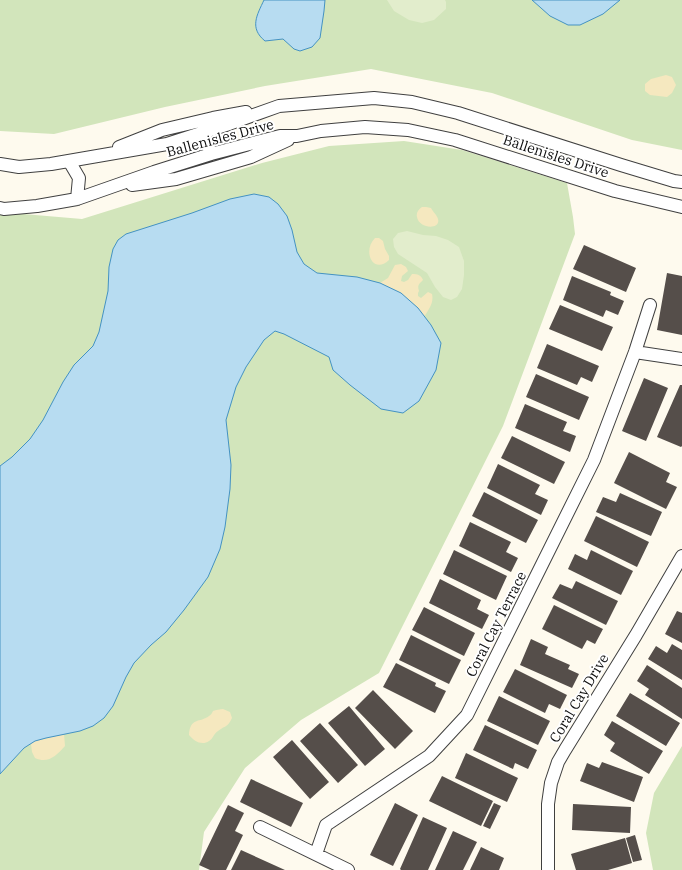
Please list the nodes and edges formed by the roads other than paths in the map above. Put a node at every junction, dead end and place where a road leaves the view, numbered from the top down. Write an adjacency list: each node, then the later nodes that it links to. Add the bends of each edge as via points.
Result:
1 (278, 106): 2 (street, Ballenisles Drive); 5 (street, via 162,130); 8 (street, Ballenisles Drive, via 374,98 412,102 458,113)
2 (203, 132): 4 (street); 5 (street, Ballenisles Drive, via 167,144)
3 (297, 136): 4 (street, Ballenisles Drive, via 280,136); 9 (street, via 251,157 176,179); 11 (street, Ballenisles Drive, via 365,127 408,130 454,140 615,191)
4 (211, 154): 9 (street, Ballenisles Drive)
5 (94, 156): 6 (street, Ballenisles Drive)
6 (69, 161): 7 (street, Ballenisles Drive, via 19,167); 10 (street, via 79,178)
7 (0, 164)
8 (682, 182)
9 (104, 189): 10 (street, Ballenisles Drive)
10 (77, 199): 12 (street, Ballenisles Drive, via 36,206)
11 (682, 207)
12 (0, 208)
13 (650, 305): 14 (street, Coral Cay Terrace)
14 (635, 352): 15 (street); 18 (street, Coral Cay Terrace, via 594,460 467,715 429,756 326,825)
15 (682, 359)
16 (682, 556): 20 (street, Coral Cay Drive, via 558,762 548,804)
17 (260, 827): 18 (street)
18 (316, 854): 19 (street)
19 (348, 870)
20 (548, 870)

